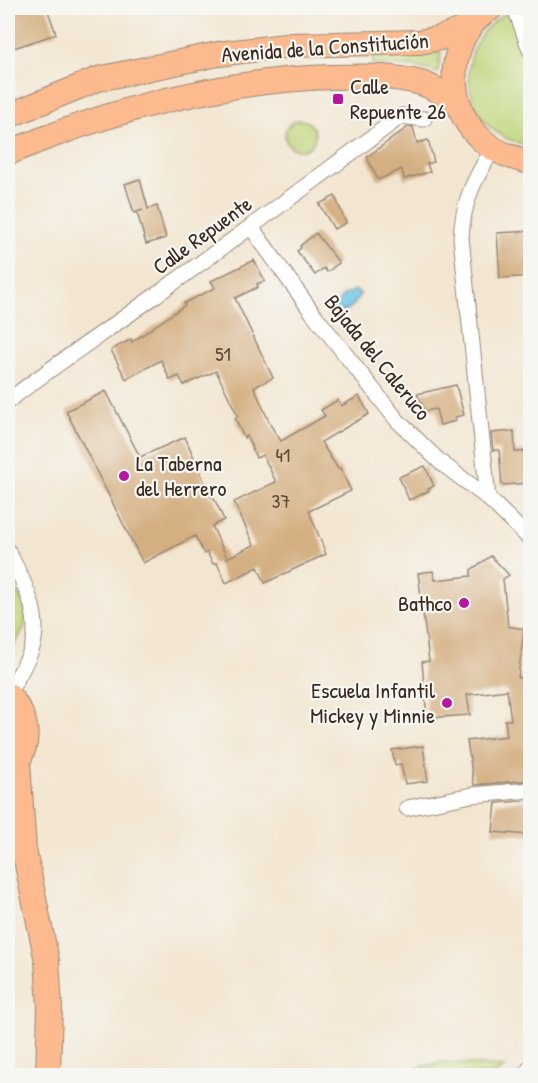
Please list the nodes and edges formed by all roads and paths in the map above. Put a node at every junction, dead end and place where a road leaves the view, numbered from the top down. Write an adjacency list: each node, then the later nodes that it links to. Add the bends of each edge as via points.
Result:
1 (491, 8): 3 (main road)
2 (515, 8): 4 (street)
3 (471, 26): 5 (main road, via 456,61 454,82); 6 (main road, Avenida de la Constitución, via 418,42 293,45 207,56 98,79)
4 (531, 50)
5 (458, 102): 8 (main road, via 465,120); 9 (main road, Avenida de la Constitución, via 422,83 409,81 367,76 296,78 172,98 119,111)
6 (8, 116)
7 (424, 119): 11 (street, Calle Repuente, via 401,116)
8 (493, 149): 10 (main road); 13 (street, via 466,199 462,219)
9 (8, 153)
10 (531, 162)
11 (251, 227): 12 (street, Calle Repuente, via 60,360); 13 (street, Bajada del Caleruco, via 390,412 440,462)
12 (8, 401)
13 (488, 498): 14 (street, Bajada del Caleruco)
14 (531, 539)
15 (8, 551): 16 (street, via 32,601 34,640)
16 (8, 695): 17 (main road, via 24,719 26,734 24,749)
17 (13, 769): 21 (main road)
18 (531, 790): 19 (street, via 472,795)
19 (407, 808)
20 (8, 824): 21 (main road)
21 (24, 850): 23 (main road, via 47,961)
22 (530, 1072): 24 (street)
23 (48, 1076)
24 (525, 1076)

